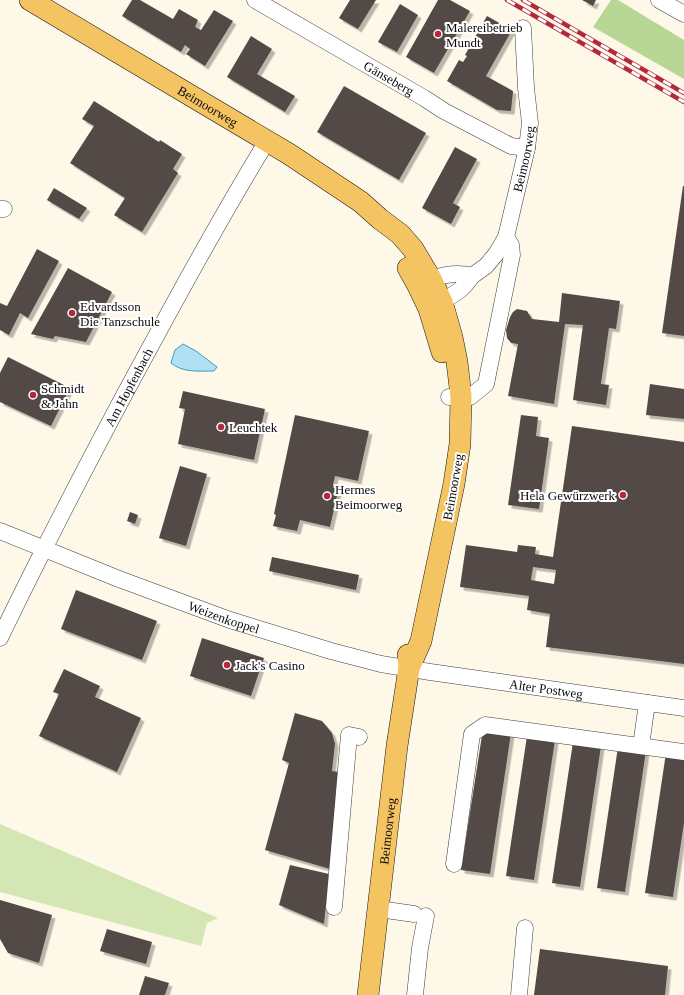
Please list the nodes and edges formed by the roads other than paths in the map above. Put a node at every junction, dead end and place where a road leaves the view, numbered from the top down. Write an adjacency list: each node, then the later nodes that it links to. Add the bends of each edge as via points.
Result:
1 (30, 0): 6 (main road, Beimoorweg)
2 (255, 0): 7 (street, Gänseberg, via 444,111 511,146)
3 (659, 0): 4 (street)
4 (684, 14)
5 (523, 28): 7 (street, Beimoorweg, via 530,123)
6 (267, 141): 11 (main road, Beimoorweg, via 361,202 400,234 413,249); 15 (street, Am Hopfenbach, via 174,301)
7 (527, 148): 8 (street, Beimoorweg)
8 (506, 237): 9 (street); 10 (street, Beimoorweg, via 492,260); 13 (street, via 511,245 512,255 486,384 470,397)
9 (523, 240)
10 (472, 276): 11 (street, via 456,273); 12 (street, Beimoorweg, via 460,290)
11 (425, 282): 12 (main road, Beimoorweg)
12 (436, 306): 13 (main road, Beimoorweg, via 452,337)
13 (455, 397): 17 (main road, Beimoorweg, via 460,444 454,484 421,641)
14 (0, 531): 15 (street, Weizenkoppel)
15 (44, 548): 16 (street, Am Hopfenbach); 17 (street, Weizenkoppel, via 230,620 331,651 381,664)
16 (0, 638)
17 (409, 668): 18 (street, Alter Postweg); 25 (main road, Beimoorweg, via 397,746)
18 (647, 703): 19 (street, Alter Postweg); 21 (street)
19 (684, 708)
20 (359, 737): 24 (street, via 349,735)
21 (641, 746): 22 (street); 23 (street, via 485,725 472,734)
22 (684, 752)
23 (454, 864)
24 (334, 907)
25 (379, 909): 27 (main road, Beimoorweg); 28 (street, via 420,915 420,948)
26 (526, 928): 29 (street)
27 (368, 995)
28 (415, 995)
29 (519, 995)

